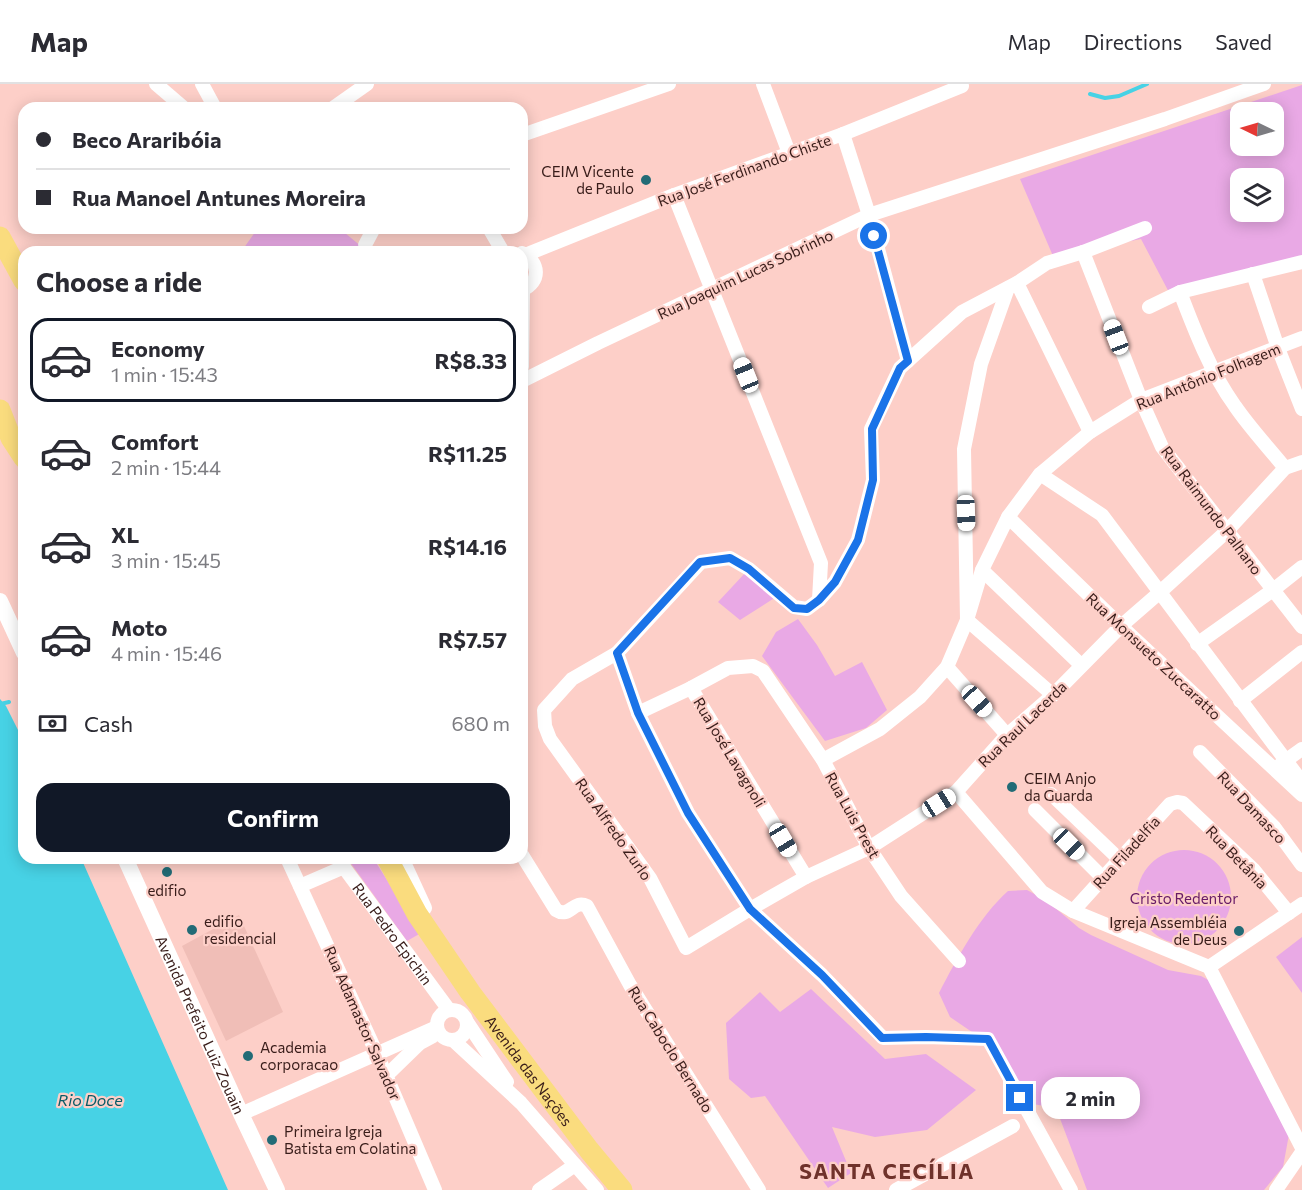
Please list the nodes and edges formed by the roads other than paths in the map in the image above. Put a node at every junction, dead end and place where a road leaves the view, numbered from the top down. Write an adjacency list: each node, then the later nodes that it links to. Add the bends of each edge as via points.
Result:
1 (156, 84): 8 (street)
2 (367, 84): 10 (street)
3 (669, 84): 11 (street)
4 (763, 84): 13 (street)
5 (1264, 84): 15 (street, Rua Joaquim Lucas Sobrinho)
6 (205, 85): 9 (street)
7 (962, 86): 12 (street, Rua José Ferdinando Chiste)
8 (177, 102)
9 (212, 102)
10 (342, 102)
11 (528, 133)
12 (843, 134): 13 (street, Rua José Ferdinando Chiste); 15 (street)
13 (789, 153): 14 (street, Rua José Ferdinando Chiste)
14 (674, 195): 20 (street, Rua José Ferdinando Chiste); 28 (street)
15 (868, 216): 28 (street, Rua Joaquim Lucas Sobrinho); 33 (street)
16 (1145, 228): 21 (street)
17 (371, 234): 19 (street)
18 (0, 237): 24 (main road)
19 (365, 245)
20 (528, 252)
21 (1083, 252): 26 (street, via 1047,263); 36 (street, Rua Raimundo Palhano)
22 (528, 257): 27 (street, via 534,263 536,277)
23 (1302, 262): 25 (street)
24 (18, 270)
25 (1253, 273): 29 (street); 32 (street)
26 (1013, 285): 33 (street, via 962,312); 39 (street); 53 (street, via 981,364 964,449)
27 (528, 286)
28 (712, 290): 35 (street, Rua Joaquim Lucas Sobrinho); 50 (street, via 821,563)
29 (1180, 292): 30 (street); 34 (street)
30 (1149, 307)
31 (1302, 338): 32 (street, Rua Antônio Folhagem)
32 (1278, 348): 34 (street, Rua Antônio Folhagem); 38 (street)
33 (908, 361): 50 (street, via 900,368 872,429 873,480 858,540 835,582)
34 (1215, 372): 36 (street, Rua Antônio Folhagem); 42 (street, via 1234,406)
35 (528, 378)
36 (1141, 400): 39 (street, Rua Antônio Folhagem); 45 (street, Rua Raimundo Palhano, via 1162,447)
37 (0, 410): 40 (main road)
38 (1302, 410)
39 (1090, 432): 43 (street, Rua Antônio Folhagem)
40 (18, 449)
41 (1302, 462): 42 (street)
42 (1285, 468): 45 (street, Rua Raul Lacerda)
43 (1040, 474): 44 (street, Rua Antônio Folhagem); 49 (street, Rua Monsueto Zuccaratto, via 1102,515)
44 (1008, 517): 47 (street, Rua Antônio Folhagem); 54 (street, Rua Monsueto Zuccaratto)
45 (1227, 531): 48 (street, Rua Raimundo Palhano); 49 (street, Rua Raul Lacerda)
46 (1302, 567): 48 (street)
47 (982, 570): 53 (street, Rua Antônio Folhagem); 60 (street)
48 (1273, 590): 55 (street, Rua Raimundo Palhano); 57 (street)
49 (1159, 593): 54 (street, Rua Raul Lacerda); 57 (street, Rua Monsueto Zuccaratto)
50 (819, 600): 59 (street, via 807,609 794,608 749,569 730,558 700,562)
51 (0, 601): 52 (street); 56 (street)
52 (18, 619)
53 (967, 620): 61 (street, Rua Antônio Folhagem); 63 (street)
54 (1121, 626): 60 (street, Rua Raul Lacerda); 71 (street, Rua Monsueto Zuccaratto)
55 (1302, 627)
56 (18, 640)
57 (1197, 644): 64 (street, Rua Monsueto Zuccaratto)
58 (1302, 652): 64 (street)
59 (617, 653): 65 (street); 97 (street, Rua Alfredo Zurlo, via 572,679 544,710 545,726 550,739 650,878)
60 (1082, 665): 63 (street, Rua Raul Lacerda)
61 (947, 668): 66 (street); 69 (street, Rua Antônio Folhagem, via 920,697 880,729)
62 (691, 688): 65 (street); 69 (street, Rua Luis Prest, via 728,668 753,666 763,671); 90 (street, Rua José Lavagnoli)
63 (1053, 695): 66 (street, Rua Raul Lacerda)
64 (1240, 701): 70 (street, Rua Monsueto Zuccaratto)
65 (638, 713): 94 (street, via 688,813)
66 (1007, 735): 73 (street, Rua Raul Lacerda)
67 (1302, 749): 70 (street)
68 (1200, 752): 88 (street, Rua Damasco, via 1274,827)
69 (823, 760): 78 (street, Rua Luis Prest)
70 (1286, 760): 71 (street); 72 (street, Rua Monsueto Zuccaratto)
71 (1274, 769): 75 (street, Rua Monsueto Zuccaratto)
72 (1302, 782)
73 (956, 792): 78 (street, Rua Raul Lacerda); 95 (street, via 1042,892)
74 (1051, 794): 79 (street)
75 (1302, 795)
76 (1183, 803): 79 (street, Rua Filadelfia, via 1170,804); 96 (street, Rua Betânia, via 1253,869)
77 (1035, 810): 89 (street)
78 (869, 848): 90 (street, Rua Raul Lacerda); 98 (street, Rua Luis Prest, via 901,896)
79 (1119, 859): 89 (street, Rua Filadelfia)
80 (128, 864): 109 (street, Avenida Prefeito Luiz Zouain)
81 (290, 864): 91 (street, Rua Adamastor Salvador)
82 (339, 864): 91 (street)
83 (342, 864): 101 (street, Rua Pedro Epichin)
84 (390, 864): 100 (main road, Avenida das Nações, via 417,914)
85 (396, 864): 93 (main road, Avenida das Nações)
86 (405, 864): 93 (street)
87 (528, 864): 120 (street, Rua Caboclo Bernado, via 560,913 578,905 587,906 630,985)
88 (1302, 865)
89 (1102, 877): 95 (street, Rua Filadelfia)
90 (806, 878): 94 (street, Rua Raul Lacerda)
91 (300, 886): 106 (street, Rua Adamastor Salvador)
92 (1302, 904): 96 (street)
93 (425, 908): 100 (main road, Avenida das Nações)
94 (750, 909): 97 (street, Rua Raul Lacerda); 121 (street, via 822,975 882,1038 988,1039)
95 (1073, 911): 99 (street)
96 (1289, 913): 99 (street)
97 (686, 948)
98 (959, 961)
99 (1209, 968): 111 (street)
100 (470, 992): 112 (main road, Avenida das Nações)
101 (449, 1010): 102 (street, via 458,1011); 103 (street, via 441,1014)
102 (466, 1022): 105 (street, via 462,1036); 108 (street)
103 (438, 1029): 104 (street); 105 (street, via 445,1038)
104 (418, 1040): 106 (street); 107 (street)
105 (453, 1040): 108 (street)
106 (377, 1054): 107 (street, Rua Adamastor Salvador); 109 (street)
107 (387, 1076): 115 (street, Rua Adamastor Salvador)
108 (521, 1103): 112 (street)
109 (241, 1114): 114 (street, Avenida Prefeito Luiz Zouain)
110 (1014, 1126): 113 (street)
111 (1302, 1150): 122 (street)
112 (582, 1157): 116 (street); 117 (street); 118 (main road, Avenida das Nações); 119 (main road, Avenida das Nações)
113 (904, 1188)
114 (277, 1190)
115 (435, 1190)
116 (539, 1190)
117 (597, 1190)
118 (612, 1190)
119 (622, 1190)
120 (759, 1190)
121 (1071, 1190)
122 (1276, 1190)

